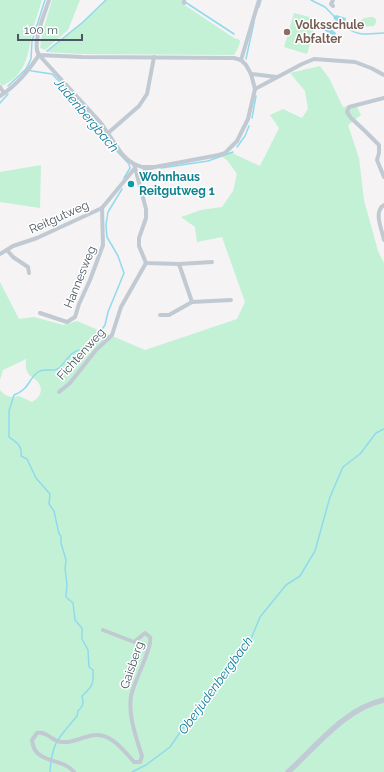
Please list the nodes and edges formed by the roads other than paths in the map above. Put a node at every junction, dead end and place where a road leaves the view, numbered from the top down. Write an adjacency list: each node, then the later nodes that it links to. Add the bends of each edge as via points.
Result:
1 (49, 0): 5 (street, via 37,41)
2 (259, 0): 7 (street)
3 (333, 0): 4 (street)
4 (333, 6)
5 (39, 55): 6 (street); 13 (street, via 12,88); 15 (street, via 101,123)
6 (154, 57): 7 (street); 15 (street, via 147,94 139,106)
7 (241, 60): 8 (street)
8 (251, 74): 10 (street); 12 (street)
9 (384, 75): 10 (street, via 355,62 319,59 310,60)
10 (278, 77): 12 (street)
11 (0, 87): 13 (street)
12 (255, 89): 16 (street, via 242,134 225,153 165,166)
13 (2, 94)
14 (384, 98): 17 (street, via 349,107 347,112 350,118 379,145 377,160)
15 (107, 134): 16 (street)
16 (134, 166): 19 (street, Reitgutweg); 24 (street, via 146,209 146,218 139,238 139,246)
17 (384, 177)
18 (384, 205): 20 (street, via 378,213)
19 (102, 208): 21 (street, Reitgutweg); 29 (street, Hannesweg, via 104,245 78,304 75,317 67,322)
20 (384, 240)
21 (7, 250): 22 (street, Reitgutweg); 26 (street, via 11,256 28,267)
22 (0, 254)
23 (212, 262): 25 (street)
24 (146, 263): 25 (street); 31 (street, Fichtenweg, via 121,307 112,335 93,353 70,383)
25 (179, 264): 28 (street)
26 (29, 273)
27 (231, 300): 28 (street)
28 (192, 302): 30 (street, via 168,315)
29 (40, 313)
30 (160, 315)
31 (58, 392)
32 (103, 630): 34 (street, Gaisberg, via 134,642 145,633 150,637 151,645 131,697 131,717 142,756 140,762 134,762 116,742 104,736 90,735 64,743 42,732 34,736 36,753 68,766)
33 (384, 700): 35 (main road, via 361,709 331,729)
34 (74, 772)
35 (288, 772)

